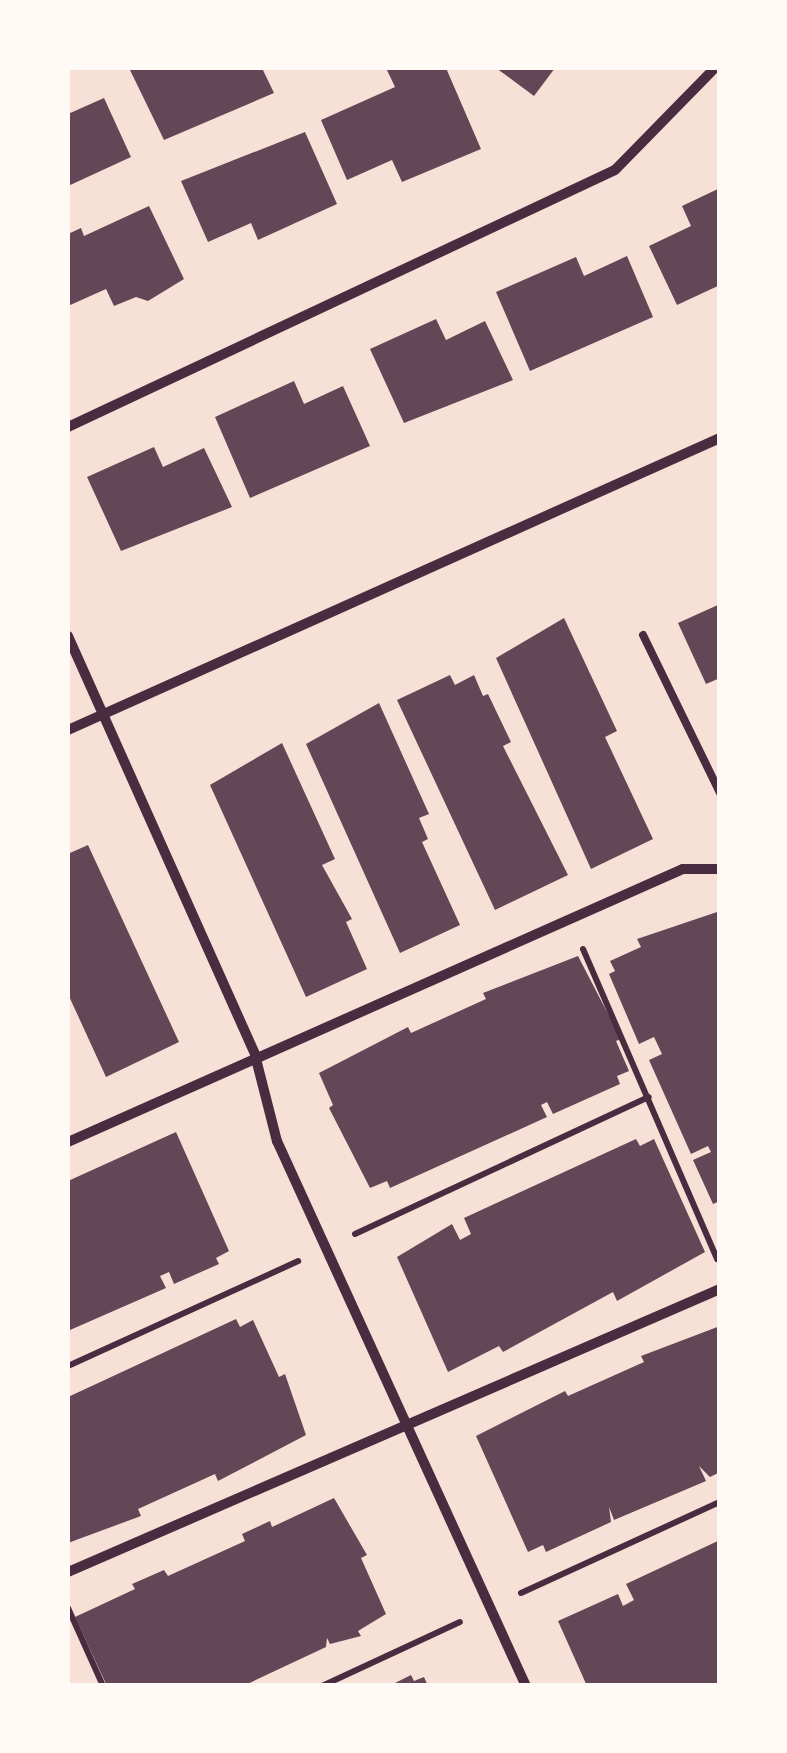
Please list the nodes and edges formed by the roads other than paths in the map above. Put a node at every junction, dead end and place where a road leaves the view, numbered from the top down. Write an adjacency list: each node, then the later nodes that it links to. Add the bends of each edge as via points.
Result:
1 (715, 68): 2 (street, via 616,170)
2 (68, 426)
3 (720, 438): 6 (street)
4 (643, 635): 8 (lane)
5 (68, 636): 6 (street)
6 (102, 714): 7 (street); 10 (street)
7 (68, 730)
8 (720, 793)
9 (720, 869): 10 (street, via 683,869)
10 (254, 1056): 11 (street); 13 (street, via 276,1141)
11 (68, 1142)
12 (720, 1289): 13 (street)
13 (404, 1423): 14 (street); 15 (street)
14 (68, 1572)
15 (526, 1686)

